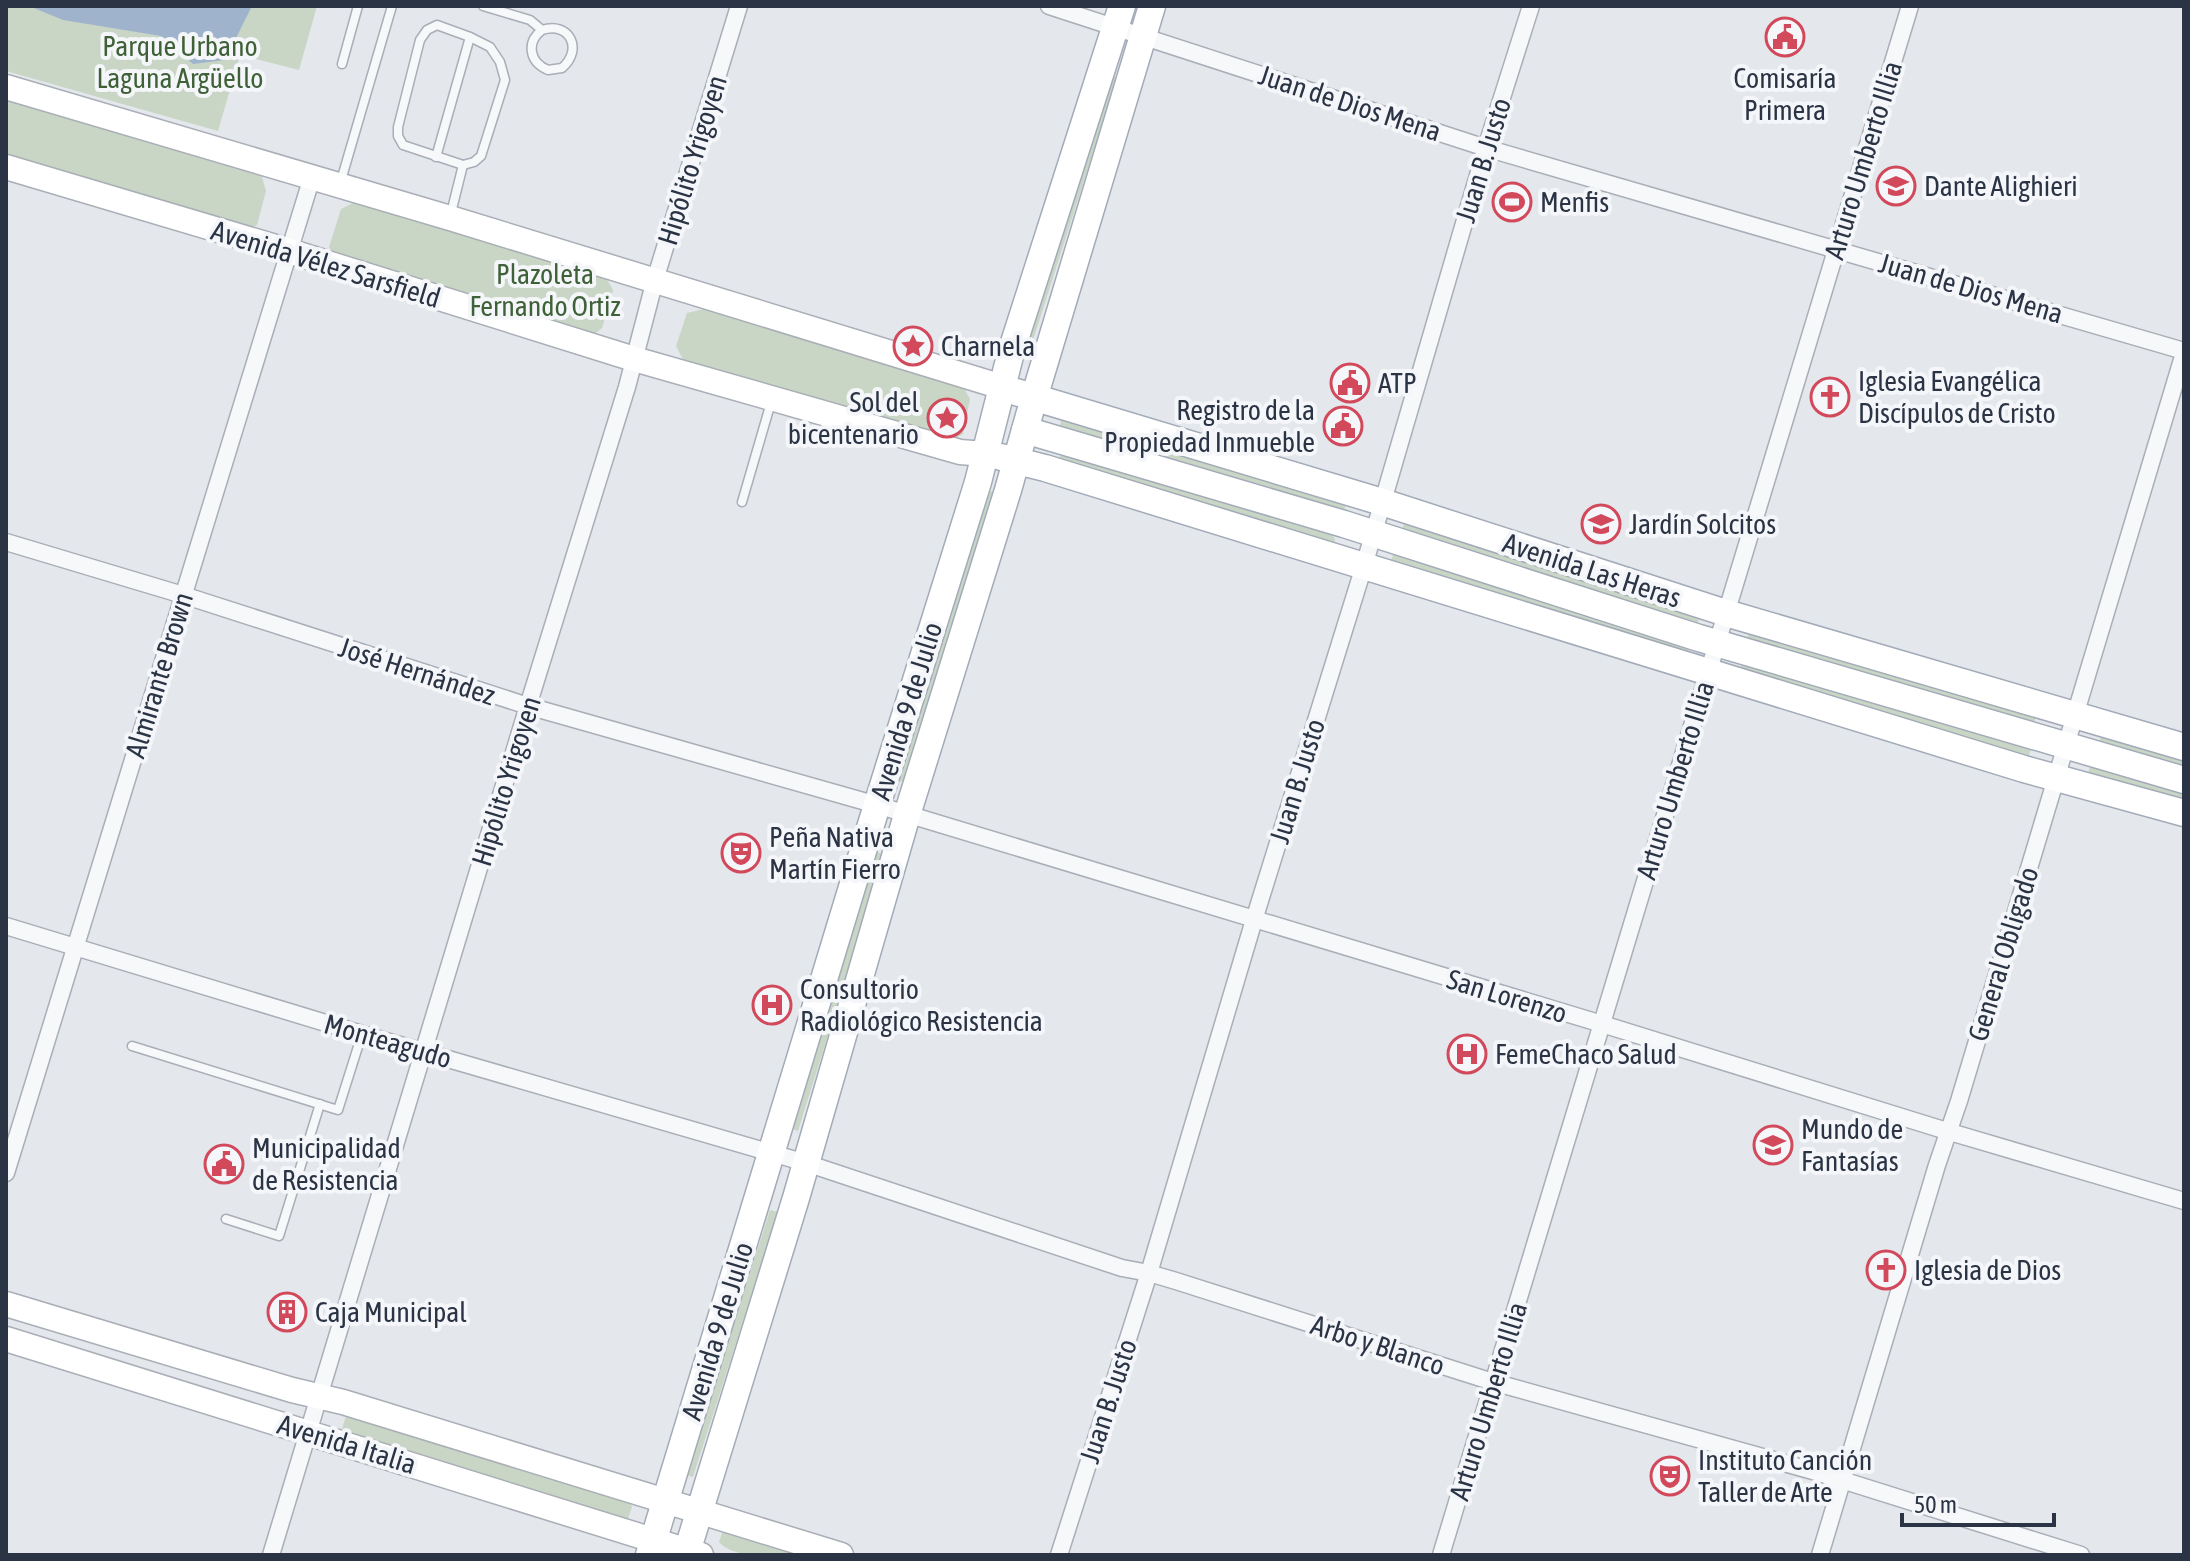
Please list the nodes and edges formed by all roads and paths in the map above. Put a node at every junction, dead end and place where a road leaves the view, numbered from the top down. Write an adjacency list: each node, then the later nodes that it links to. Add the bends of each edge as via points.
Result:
1 (358, 6): 13 (lane)
2 (392, 6): 20 (lane)
3 (483, 6): 10 (lane, via 530,20)
4 (739, 6): 24 (street, Hipólito Yrigoyen)
5 (1049, 6): 9 (street, Juan de Dios Mena)
6 (1152, 6): 11 (main road, Avenida 9 de Julio)
7 (1531, 6): 15 (street, Juan B. Justo)
8 (1910, 6): 22 (street, Arturo Umberto Illia)
9 (1118, 16): 11 (street, Juan de Dios Mena); 27 (main road, Avenida 9 de Julio)
10 (542, 30): 10 (lane, via 532,41 535,62 548,70 562,68 572,57 572,42 564,30)
11 (1143, 36): 15 (street, Juan de Dios Mena); 28 (main road, Avenida 9 de Julio)
12 (470, 37): 16 (lane); 16 (lane, via 437,25 420,40 398,136 403,145); 17 (lane, via 490,47 505,80 481,156)
13 (342, 64)
14 (6, 87): 19 (main road)
15 (1486, 148): 22 (street, Juan de Dios Mena); 34 (street, Juan B. Justo)
16 (436, 157): 17 (lane)
17 (463, 165): 21 (lane)
18 (6, 167): 23 (main road, Avenida Vélez Sarsfield)
19 (312, 177): 20 (main road); 23 (street, Almirante Brown)
20 (340, 185): 21 (main road)
21 (450, 218): 24 (main road)
22 (1837, 248): 25 (street, Juan de Dios Mena); 39 (street, Arturo Umberto Illia)
23 (289, 251): 26 (main road, Avenida Vélez Sarsfield); 38 (street, Almirante Brown)
24 (655, 280): 26 (street, Hipólito Yrigoyen); 27 (main road)
25 (2184, 352): 43 (street, General Obligado)
26 (634, 359): 29 (main road, Avenida Vélez Sarsfield); 42 (street, Hipólito Yrigoyen)
27 (1002, 387): 28 (main road, Avenida Las Heras); 31 (main road, Avenida 9 de Julio)
28 (1034, 398): 30 (main road, Avenida 9 de Julio); 34 (main road, Avenida Las Heras)
29 (772, 399): 31 (main road, Avenida Vélez Sarsfield, via 960,452); 33 (lane)
30 (1025, 430): 32 (main road, Avenida 9 de Julio); 35 (main road, Avenida Las Heras)
31 (985, 454): 32 (main road, Avenida Vélez Sarsfield); 48 (main road, Avenida 9 de Julio)
32 (1016, 460): 37 (main road); 50 (main road, Avenida 9 de Julio)
33 (742, 502)
34 (1382, 502): 35 (street, Juan B. Justo); 39 (main road, Avenida Las Heras)
35 (1372, 534): 37 (street, Juan B. Justo); 40 (main road, Avenida Las Heras)
36 (6, 542): 38 (street, José Hernández)
37 (1364, 566): 41 (main road); 51 (street, Juan B. Justo)
38 (183, 595): 42 (street, José Hernández); 53 (street, Almirante Brown)
39 (1726, 613): 40 (street, Arturo Umberto Illia); 43 (main road, Avenida Las Heras)
40 (1716, 643): 41 (street, Arturo Umberto Illia); 44 (main road, Avenida Las Heras)
41 (1708, 671): 46 (main road); 54 (street, Arturo Umberto Illia)
42 (528, 706): 48 (street, José Hernández); 57 (street, Hipólito Yrigoyen)
43 (2075, 715): 44 (street, General Obligado); 45 (main road, Avenida Las Heras)
44 (2065, 745): 46 (street, General Obligado); 47 (main road, Avenida Las Heras)
45 (2184, 747)
46 (2056, 778): 49 (main road); 59 (street, General Obligado)
47 (2184, 780)
48 (877, 805): 50 (street, San Lorenzo); 60 (main road, Avenida 9 de Julio)
49 (2184, 813)
50 (907, 815): 51 (street, San Lorenzo); 61 (main road, Avenida 9 de Julio)
51 (1254, 920): 54 (street, San Lorenzo); 65 (street, Juan B. Justo)
52 (6, 926): 53 (street, Monteagudo)
53 (77, 946): 55 (street, Monteagudo); 62 (street, Almirante Brown)
54 (1602, 1024): 59 (street, San Lorenzo); 68 (street, Arturo Umberto Illia)
55 (362, 1034): 57 (street, Monteagudo); 58 (lane, via 338,1110)
56 (132, 1046): 58 (lane)
57 (423, 1052): 60 (street, Monteagudo); 69 (street, Hipólito Yrigoyen)
58 (320, 1104): 64 (lane, via 279,1236)
59 (1950, 1132): 63 (street, San Lorenzo); 71 (street, General Obligado)
60 (771, 1153): 61 (street, Arbo y Blanco); 72 (main road, Avenida 9 de Julio)
61 (806, 1163): 65 (street, Arbo y Blanco); 73 (main road, Avenida 9 de Julio)
62 (6, 1173)
63 (2184, 1201)
64 (226, 1219)
65 (1149, 1273): 68 (street, Arbo y Blanco); 78 (street, Juan B. Justo)
66 (6, 1304): 69 (main road, Avenida Italia)
67 (6, 1339): 70 (main road, Avenida Italia)
68 (1493, 1382): 71 (street, Arbo y Blanco); 79 (street, Arturo Umberto Illia)
69 (319, 1398): 70 (street, Hipólito Yrigoyen); 72 (main road, Avenida Italia)
70 (309, 1432): 74 (main road, Avenida Italia); 76 (street, Hipólito Yrigoyen)
71 (1842, 1480): 80 (street, General Obligado); 81 (street, Arbo y Blanco)
72 (666, 1502): 73 (main road, Avenida Italia); 74 (main road, Avenida 9 de Julio)
73 (699, 1511): 75 (main road, Avenida 9 de Julio); 77 (main road, Avenida Italia)
74 (652, 1548): 75 (main road, Avenida Italia)
75 (691, 1554)
76 (271, 1555)
77 (841, 1555)
78 (1059, 1555)
79 (1441, 1555)
80 (1820, 1555)
81 (2081, 1555)

